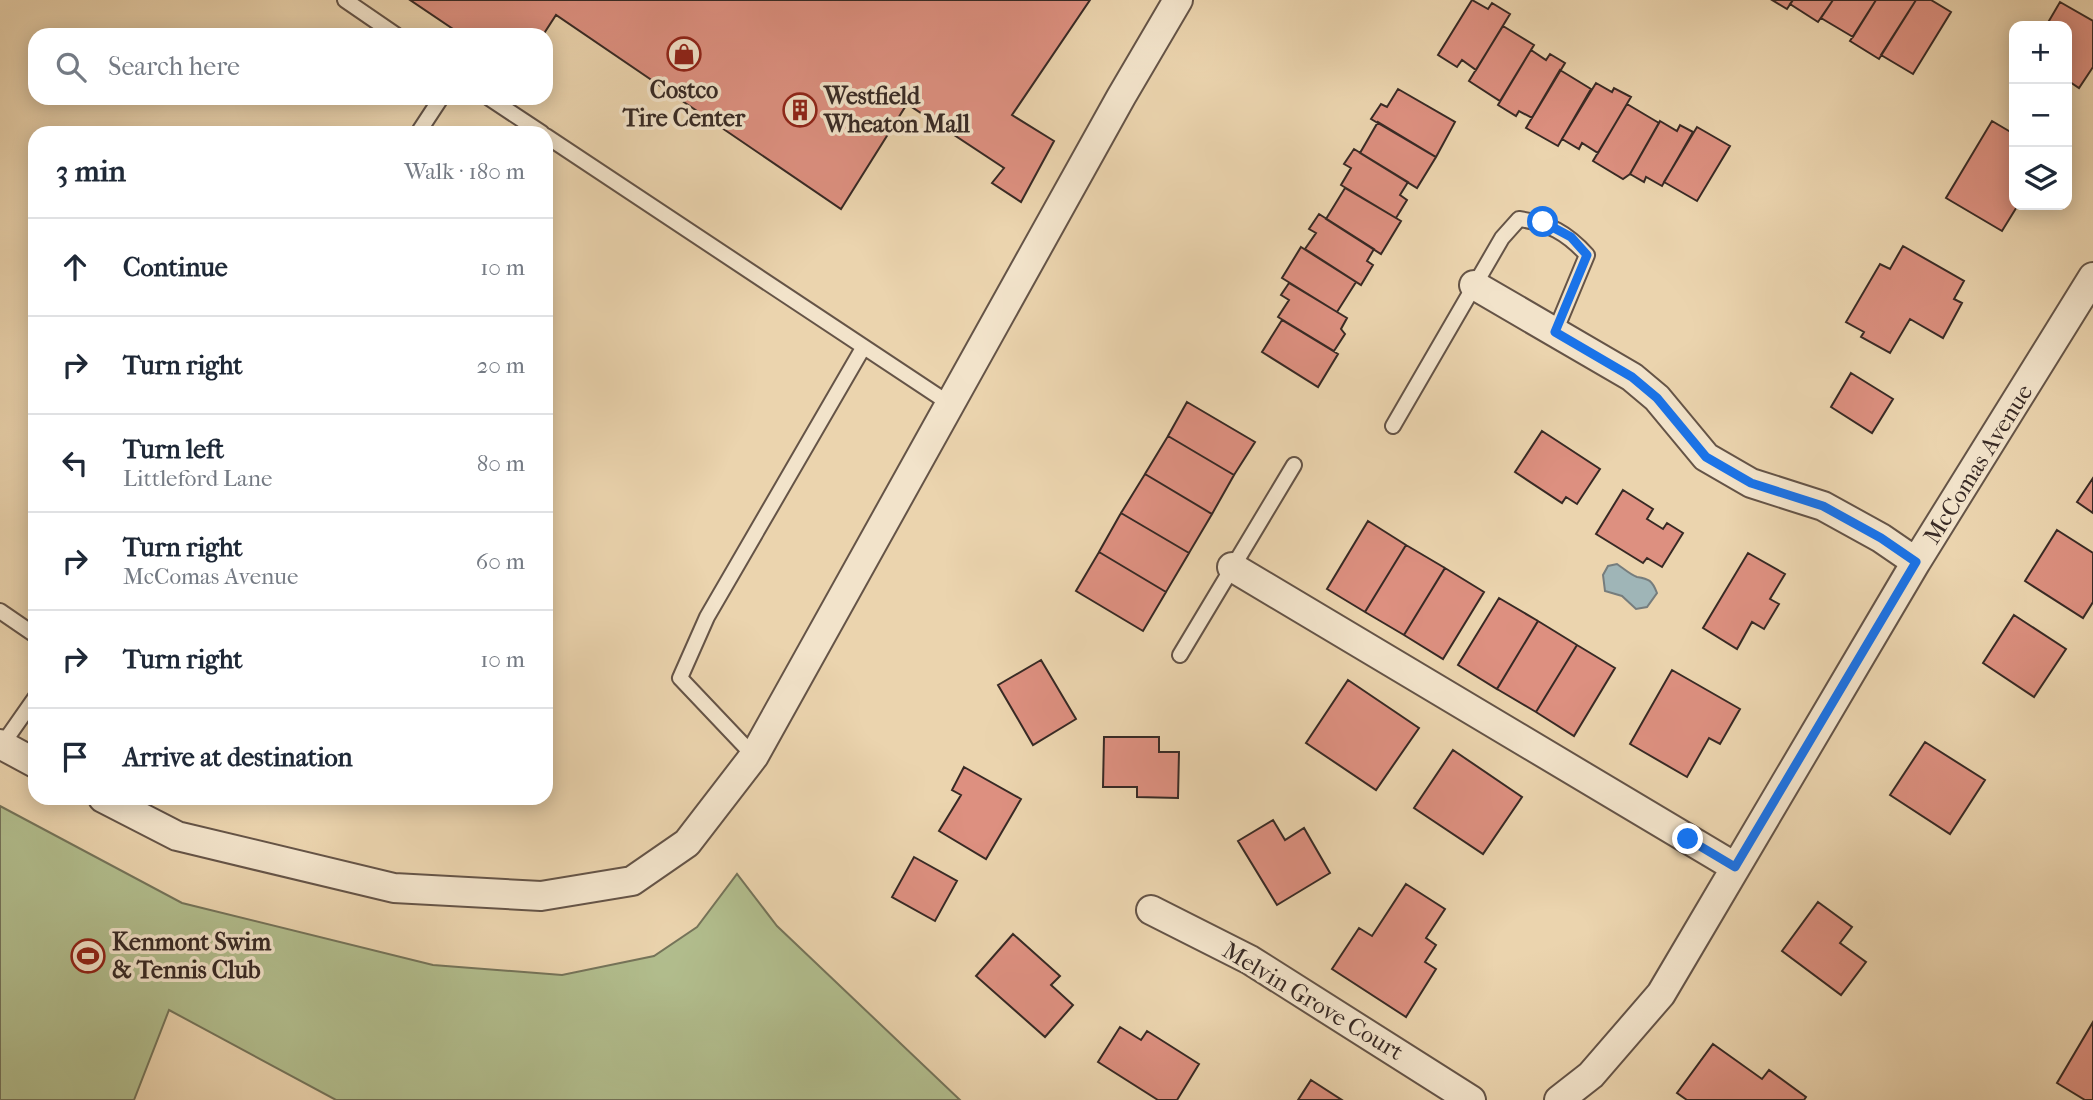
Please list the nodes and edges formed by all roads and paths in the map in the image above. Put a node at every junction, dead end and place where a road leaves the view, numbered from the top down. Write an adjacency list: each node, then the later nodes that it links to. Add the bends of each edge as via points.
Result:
1 (345, 0): 3 (lane)
2 (1178, 0): 13 (street)
3 (386, 28)
4 (436, 105): 6 (lane)
5 (500, 105): 7 (lane)
6 (423, 126)
7 (532, 126)
8 (553, 140): 12 (lane)
9 (2093, 277): 16 (street, McComas Avenue)
10 (1474, 285): 11 (street); 11 (lane, via 1502,237 1519,219 1543,222 1571,237 1587,255); 14 (lane)
11 (1555, 332): 16 (street, via 1632,377 1657,398 1706,457 1751,483 1823,506)
12 (863, 348): 13 (lane); 23 (lane, via 706,617 680,678)
13 (950, 404): 23 (street)
14 (1393, 426)
15 (1294, 465): 17 (lane)
16 (1916, 562): 26 (street, McComas Avenue)
17 (1232, 567): 20 (lane); 26 (street)
18 (0, 611): 19 (lane)
19 (28, 630)
20 (1180, 655)
21 (28, 708): 22 (lane)
22 (1, 745): 24 (street)
23 (754, 756): 25 (street, via 687,843 632,881 541,896 394,888 177,836)
24 (28, 759)
25 (117, 805)
26 (1735, 867): 29 (street, McComas Avenue, via 1661,994 1591,1075)
27 (1151, 910): 28 (street, Melvin Grove Court, via 1250,960)
28 (1471, 1100)
29 (1559, 1100)

